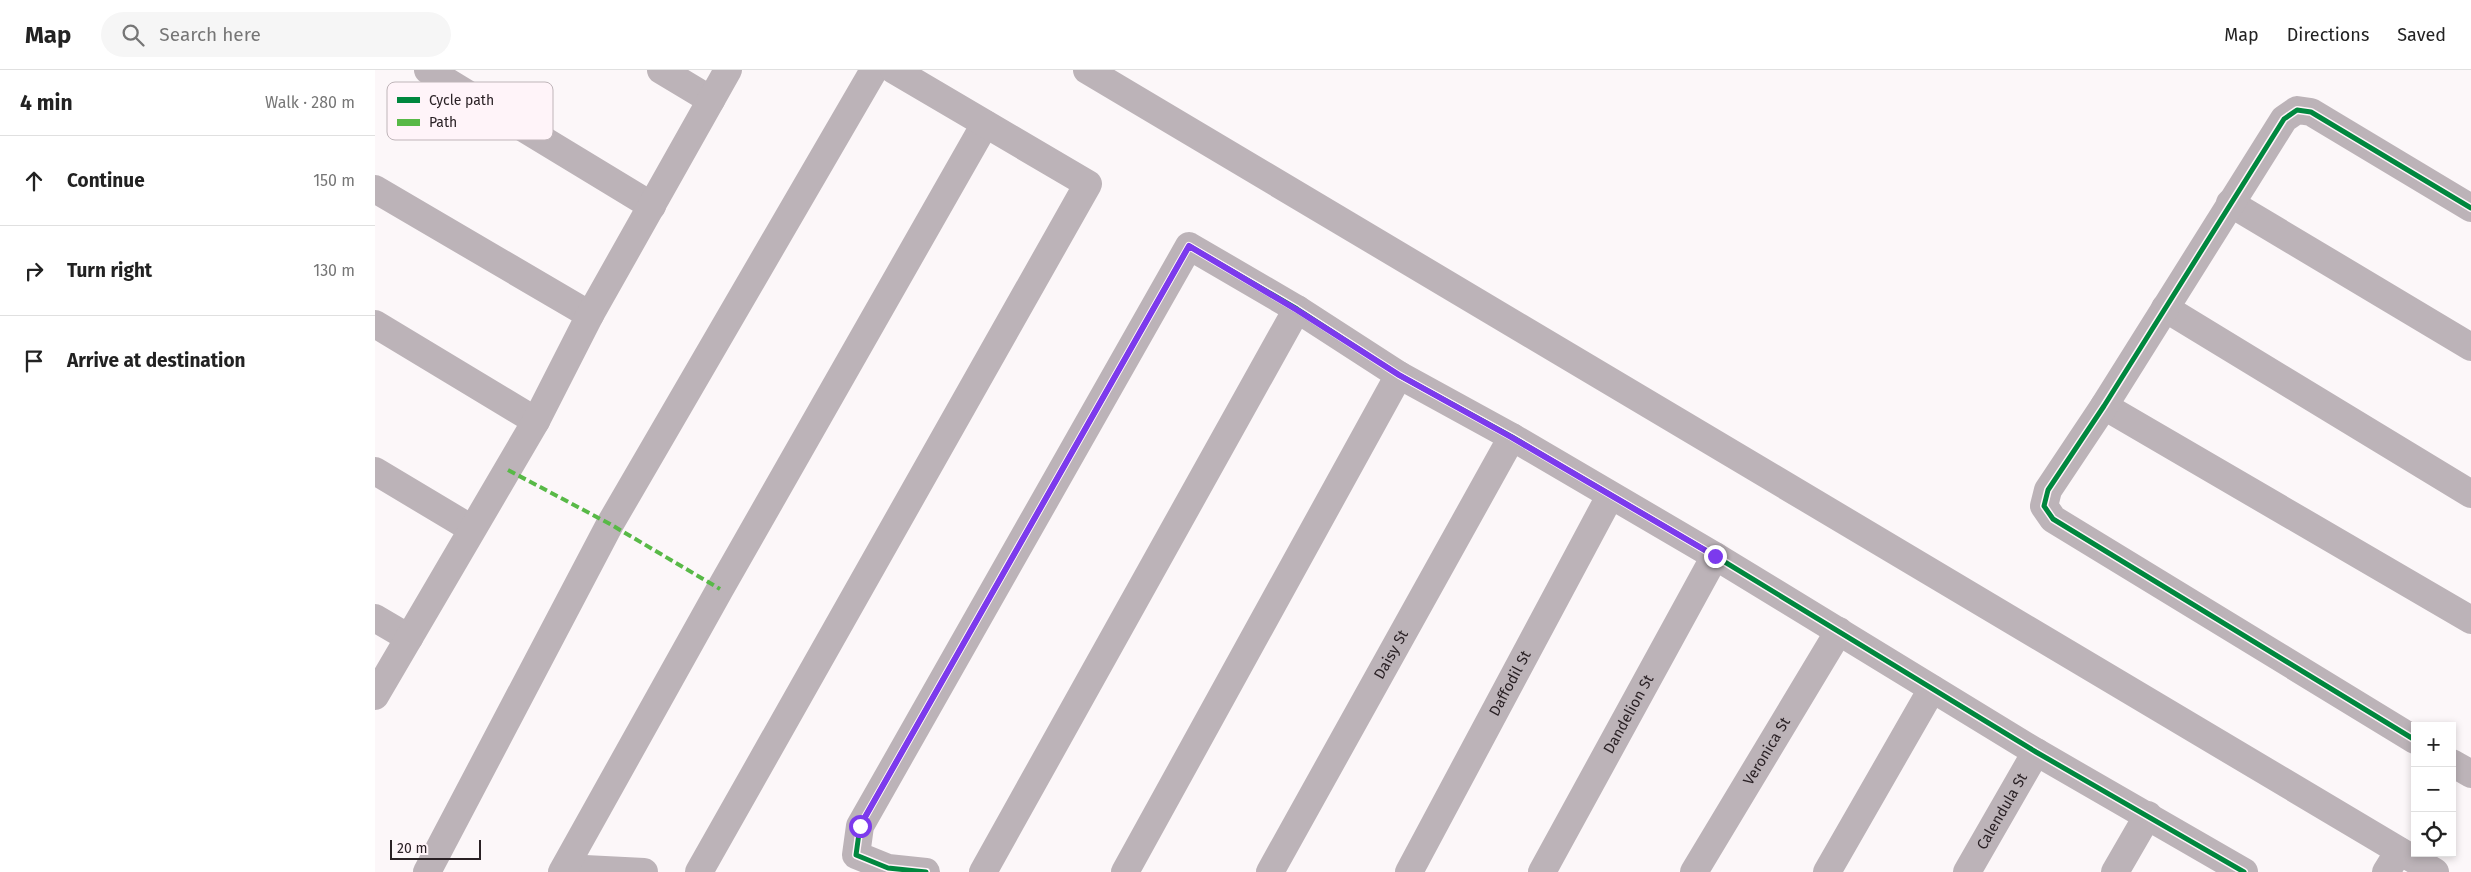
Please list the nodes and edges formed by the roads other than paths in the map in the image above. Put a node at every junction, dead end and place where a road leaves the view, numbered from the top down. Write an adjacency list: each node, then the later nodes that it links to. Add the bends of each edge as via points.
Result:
1 (428, 70): 7 (street)
2 (661, 70): 8 (street)
3 (728, 70): 8 (street)
4 (874, 70): 42 (street, via 610,524)
5 (894, 70): 9 (street)
6 (1087, 70): 40 (street)
7 (448, 82)
8 (711, 100): 13 (street)
9 (985, 124): 41 (street); 44 (street, via 1088,184)
10 (544, 140): 13 (street)
11 (375, 188): 17 (street)
12 (2230, 203): 14 (street, via 2285,119 2297,110 2311,112); 15 (street); 19 (street)
13 (653, 206): 17 (street)
14 (2471, 208)
15 (2165, 308): 21 (street); 25 (street)
16 (1297, 310): 20 (street); 45 (street, via 1189,246 860,826 856,855 888,868); 46 (street)
17 (590, 315): 22 (street)
18 (375, 324): 22 (street)
19 (2471, 347)
20 (1399, 375): 23 (street); 47 (street)
21 (2104, 406): 30 (street); 35 (street, via 2048,490 2044,506 2053,519)
22 (536, 421): 27 (street)
23 (1511, 437): 26 (street); 48 (street, Daisy St)
24 (375, 471): 27 (street)
25 (2471, 494)
26 (1610, 496): 28 (street); 49 (street, Daffodil St)
27 (472, 529): 32 (street)
28 (1715, 556): 31 (street); 50 (street, Dandelion St)
29 (375, 618): 32 (street)
30 (2471, 620)
31 (1839, 631): 33 (street); 51 (street, Veronica St)
32 (409, 638): 34 (street)
33 (1932, 689): 36 (street); 52 (street)
34 (375, 696)
35 (2411, 738)
36 (2037, 752): 39 (street); 53 (street, Calendula St)
37 (2456, 765): 38 (street)
38 (2471, 774)
39 (2148, 815): 54 (street); 55 (street)
40 (2392, 861): 56 (street)
41 (564, 870): 43 (street)
42 (427, 872)
43 (644, 872)
44 (699, 872)
45 (926, 872)
46 (983, 872)
47 (1125, 872)
48 (1270, 872)
49 (1409, 872)
50 (1542, 872)
51 (1694, 872)
52 (1827, 872)
53 (1967, 872)
54 (2115, 872)
55 (2244, 872)
56 (2435, 872)

